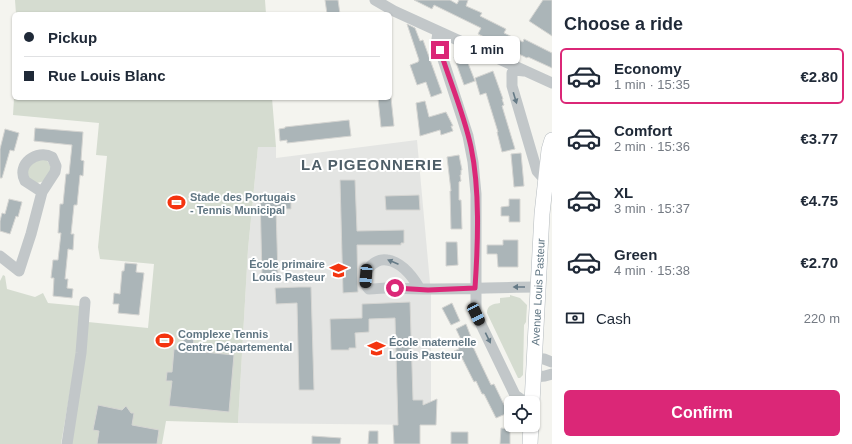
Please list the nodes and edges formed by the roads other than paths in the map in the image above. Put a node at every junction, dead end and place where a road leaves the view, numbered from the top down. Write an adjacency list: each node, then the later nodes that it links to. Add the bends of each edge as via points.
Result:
1 (375, 0): 2 (street)
2 (438, 32): 3 (street); 11 (street, via 437,39 468,136 473,162 476,194)
3 (507, 63): 4 (street); 5 (street)
4 (524, 71): 5 (street, via 515,70); 6 (street)
5 (511, 75): 8 (street, one-way to 8, via 537,171)
6 (552, 83)
7 (552, 140): 8 (main road, Avenue Louis Pasteur, via 549,150)
8 (549, 175): 12 (main road, Avenue Louis Pasteur, via 542,214)
9 (42, 192): 10 (street, via 19,271)
10 (0, 256)
11 (475, 288): 12 (street, one-way to 11); 13 (street); 19 (street, one-way to 19, via 476,314)
12 (538, 288): 15 (main road, Avenue Louis Pasteur)
13 (420, 289): 13 (street, one-way to 13, via 408,273 392,261 382,259 369,266 367,271 365,284 369,289)
14 (85, 302): 22 (street, via 81,353)
15 (534, 358): 16 (street); 18 (main road, Avenue Louis Pasteur)
16 (552, 362)
17 (552, 374): 18 (street)
18 (534, 376): 20 (main road, Avenue Louis Pasteur)
19 (516, 396)
20 (532, 396)
21 (531, 432): 23 (main road)
22 (67, 444)
23 (530, 444)

